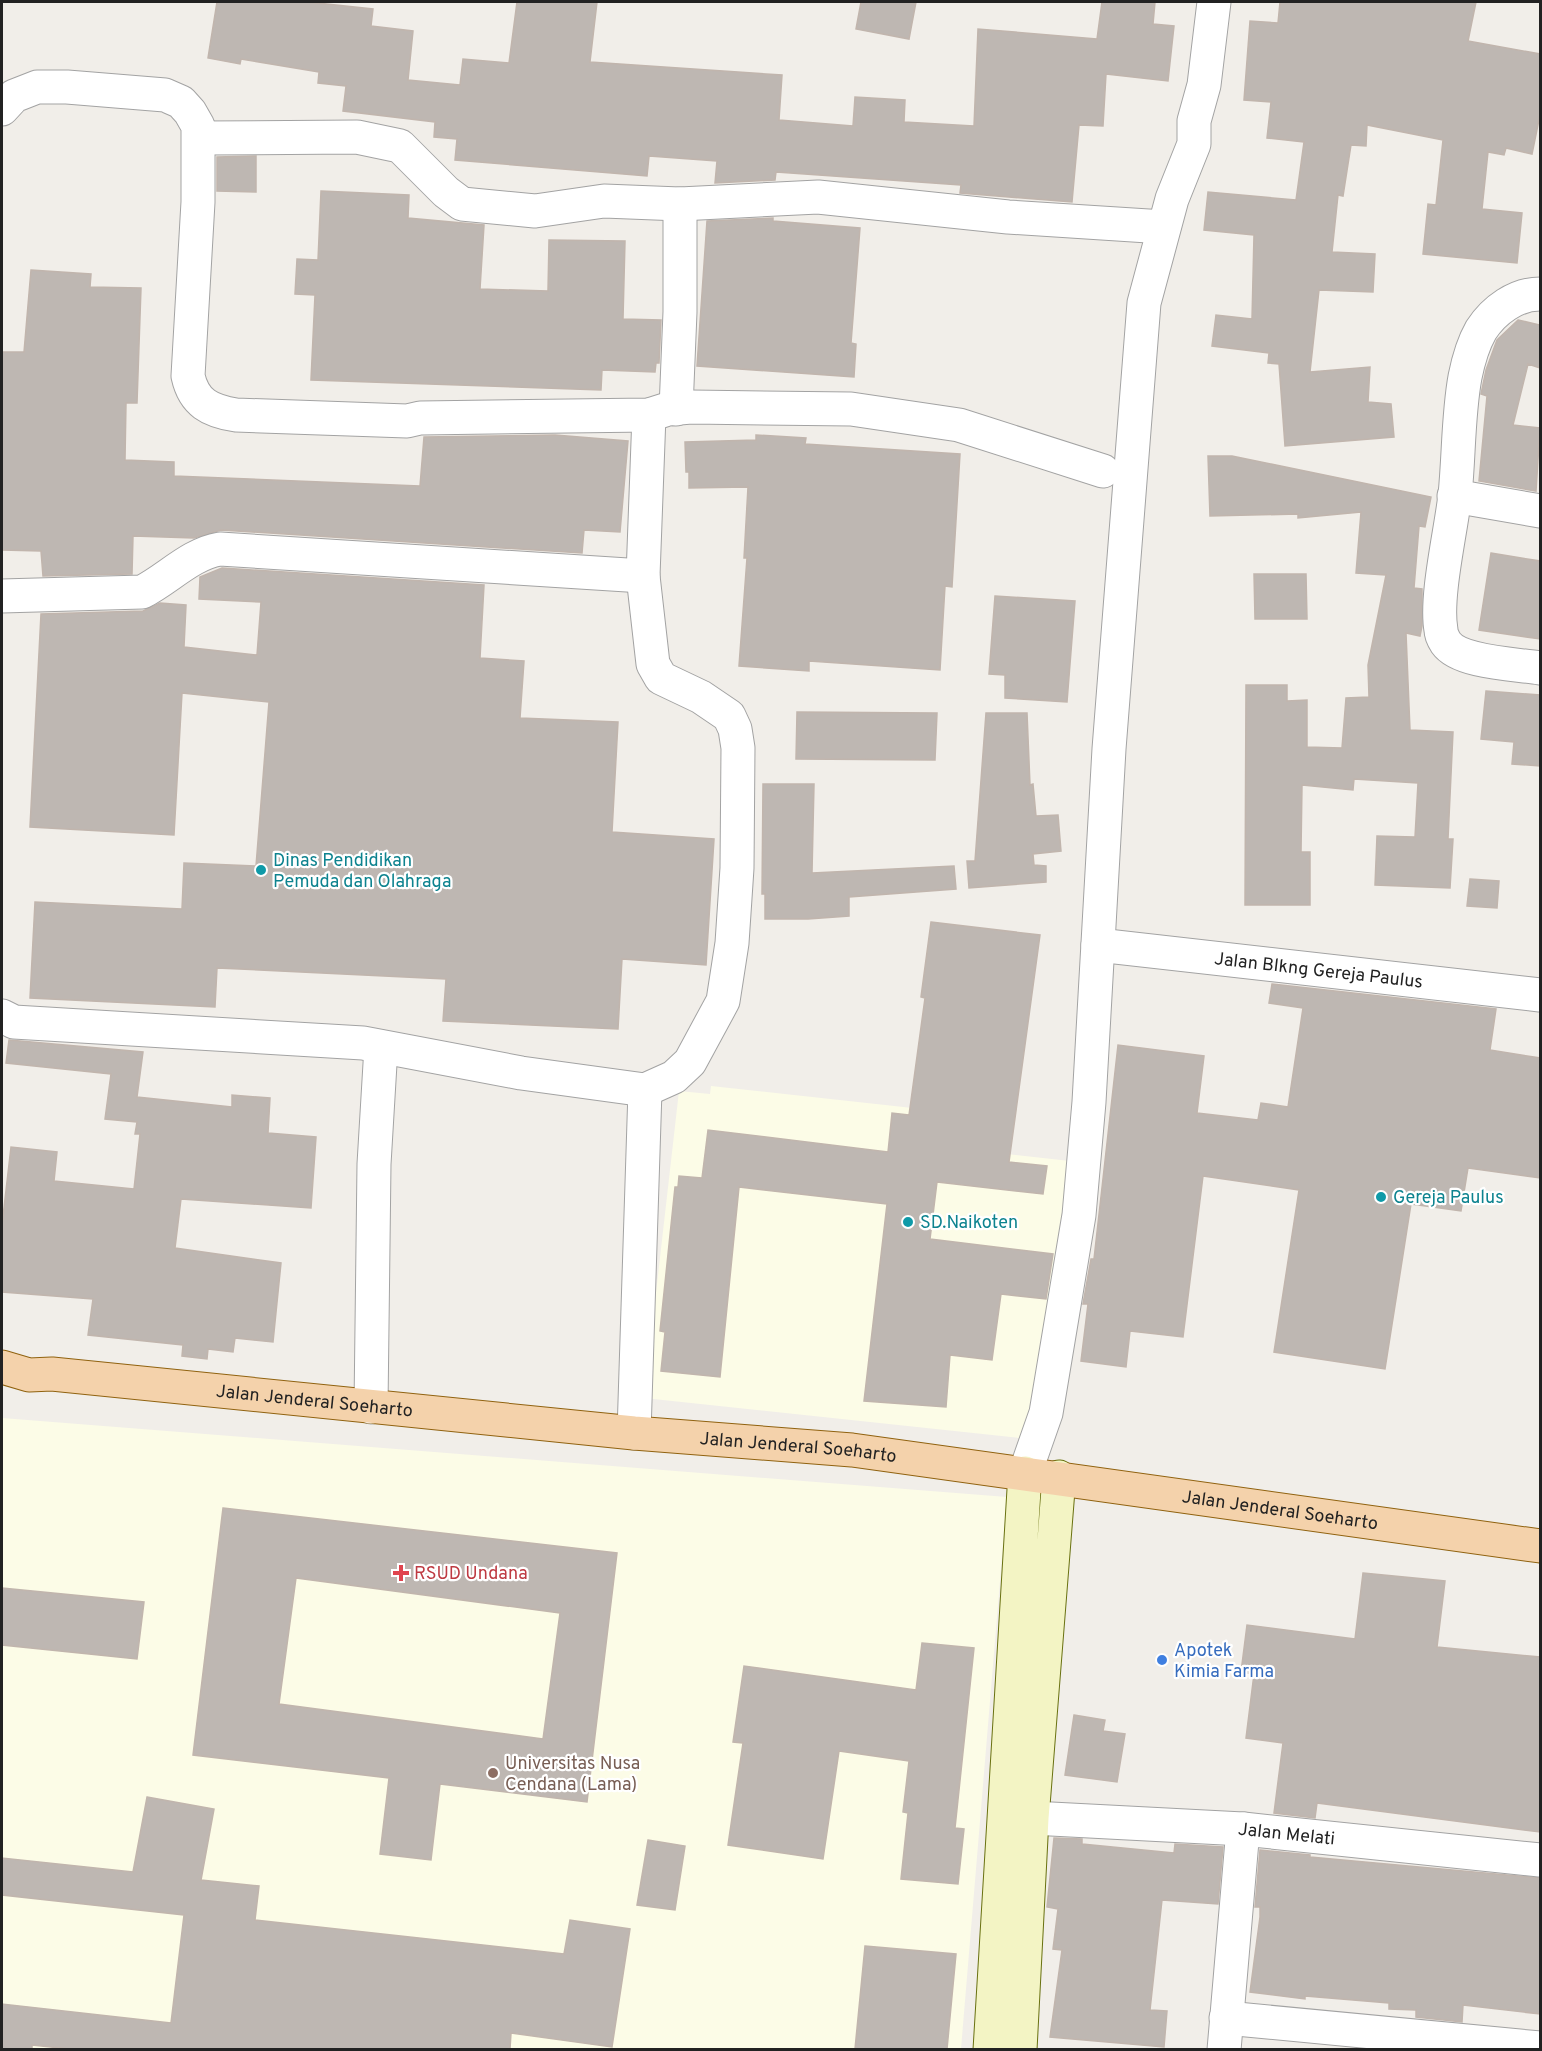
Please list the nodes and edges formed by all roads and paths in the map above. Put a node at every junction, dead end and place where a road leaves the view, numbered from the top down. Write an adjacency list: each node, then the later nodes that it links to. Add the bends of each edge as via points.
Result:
1 (1214, 2): 5 (street, via 1204,85 1194,121 1194,144)
2 (2, 109): 3 (street, via 14,96 37,87 165,95 181,102 190,112)
3 (199, 138): 4 (street, via 357,137 400,146 462,204 535,211 604,201); 7 (street, via 188,376 191,391 217,412 407,421)
4 (680, 204): 5 (street, via 818,197 1008,217); 7 (street, via 680,312)
5 (1164, 226): 14 (street, via 1144,303 1109,749)
6 (1540, 294): 9 (street, via 1504,305 1480,332 1465,379)
7 (662, 412): 8 (street, via 738,405 851,409 959,424); 11 (street)
8 (1103, 471)
9 (1455, 496): 10 (street); 13 (street, via 1441,598 1444,638 1457,653 1473,658)
10 (1540, 511)
11 (643, 576): 12 (street, via 220,549 193,558 142,592); 18 (street, via 653,664 661,678 729,716 738,748 737,868 723,1001 690,1062 674,1077)
12 (2, 596)
13 (1540, 668)
14 (1098, 945): 15 (street, Jalan Blkng Gereja Paulus); 23 (street, via 1079,1215)
15 (1540, 995)
16 (2, 1016): 17 (street, via 14,1022 274,1036)
17 (381, 1047): 18 (street, via 521,1073); 22 (street, via 374,1164)
18 (645, 1090): 24 (street)
19 (2, 1367): 20 (main road, Jalan Jenderal Soeharto, via 29,1375)
20 (52, 1374): 21 (main road, via 29,1387); 22 (main road, Jalan Jenderal Soeharto)
21 (2, 1385)
22 (371, 1407): 24 (main road, Jalan Jenderal Soeharto)
23 (1046, 1413): 25 (street); 26 (street)
24 (634, 1433): 25 (main road, Jalan Jenderal Soeharto, via 852,1450)
25 (1025, 1473): 26 (main road, Jalan Jenderal Soeharto); 33 (street)
26 (1059, 1477): 27 (main road, Jalan Jenderal Soeharto); 28 (street)
27 (1540, 1546)
28 (1032, 1818): 29 (street, Jalan Melati); 34 (street)
29 (1243, 1829): 30 (street, Jalan Melati); 31 (street)
30 (1540, 1860)
31 (1225, 2034): 32 (street)
32 (1540, 2048)
33 (990, 2049)
34 (1020, 2049)

